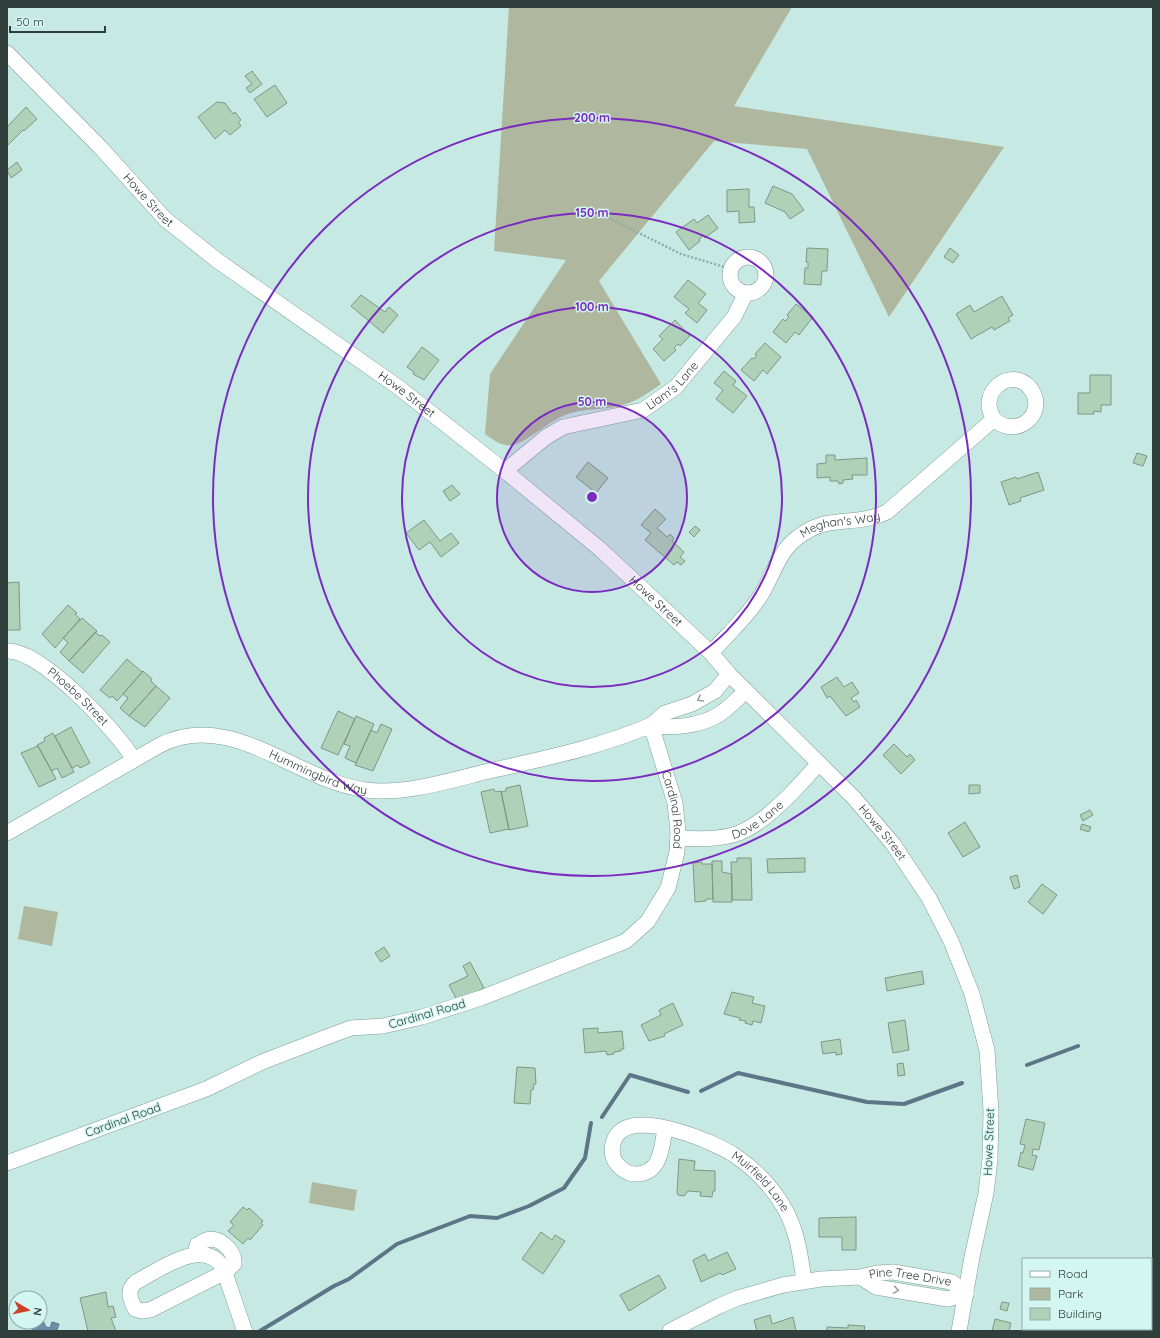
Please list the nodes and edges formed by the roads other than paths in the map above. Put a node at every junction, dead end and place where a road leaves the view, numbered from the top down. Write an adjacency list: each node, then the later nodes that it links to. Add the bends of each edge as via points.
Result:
1 (7, 53): 4 (street, Howe Street, via 100,147 165,219 218,261 398,387)
2 (746, 293): 2 (street, via 740,291 731,281 731,269 738,259 757,258 765,267 765,283 757,291); 4 (street, Liam's Lane, via 734,317 676,387 643,410 563,427 546,437)
3 (994, 419): 6 (street, Meghan's Way, via 887,512 867,520 821,524 797,537 778,558 761,595 753,606)
4 (505, 471): 6 (street, Howe Street, via 600,549)
5 (7, 651): 10 (street, Phoebe Street, via 29,657 58,676 102,719 126,746)
6 (711, 653): 7 (street, Howe Street)
7 (729, 674): 8 (street, Howe Street); 9 (street, Hummingbird Way, one-way to 9, via 715,691 692,704 665,713)
8 (746, 691): 9 (street, Hummingbird Way, via 717,716 673,727); 11 (street, Howe Street)
9 (651, 725): 10 (street, Hummingbird Way, via 570,752 393,790 366,790 347,786 287,760 221,736 199,734 172,739); 13 (street, Cardinal Road, via 675,802)
10 (134, 760): 12 (street, Hummingbird Way)
11 (819, 763): 13 (street, Dove Lane, via 786,798 753,825 738,833 719,838); 18 (street, Howe Street, via 854,798 893,844 921,886 951,941 972,994 987,1050 991,1127 986,1193)
12 (7, 833)
13 (678, 838): 15 (street, Cardinal Road, via 668,888 648,920 626,941 481,998 422,1017 383,1026 351,1028 262,1062 206,1089)
14 (665, 1128): 17 (street, Muirfield Lane, via 722,1147 753,1169 766,1182 778,1198 796,1234)
15 (7, 1163)
16 (225, 1272): 16 (street, via 211,1255 195,1255 171,1263 136,1282 130,1287 129,1295 135,1309 150,1310); 19 (street)
17 (804, 1281): 18 (street, Pine Tree Drive, via 860,1277 876,1287 948,1299); 20 (street, Pine Tree Drive, via 738,1298)
18 (966, 1294): 21 (street, Howe Street)
19 (244, 1330)
20 (670, 1331)
21 (959, 1331)

